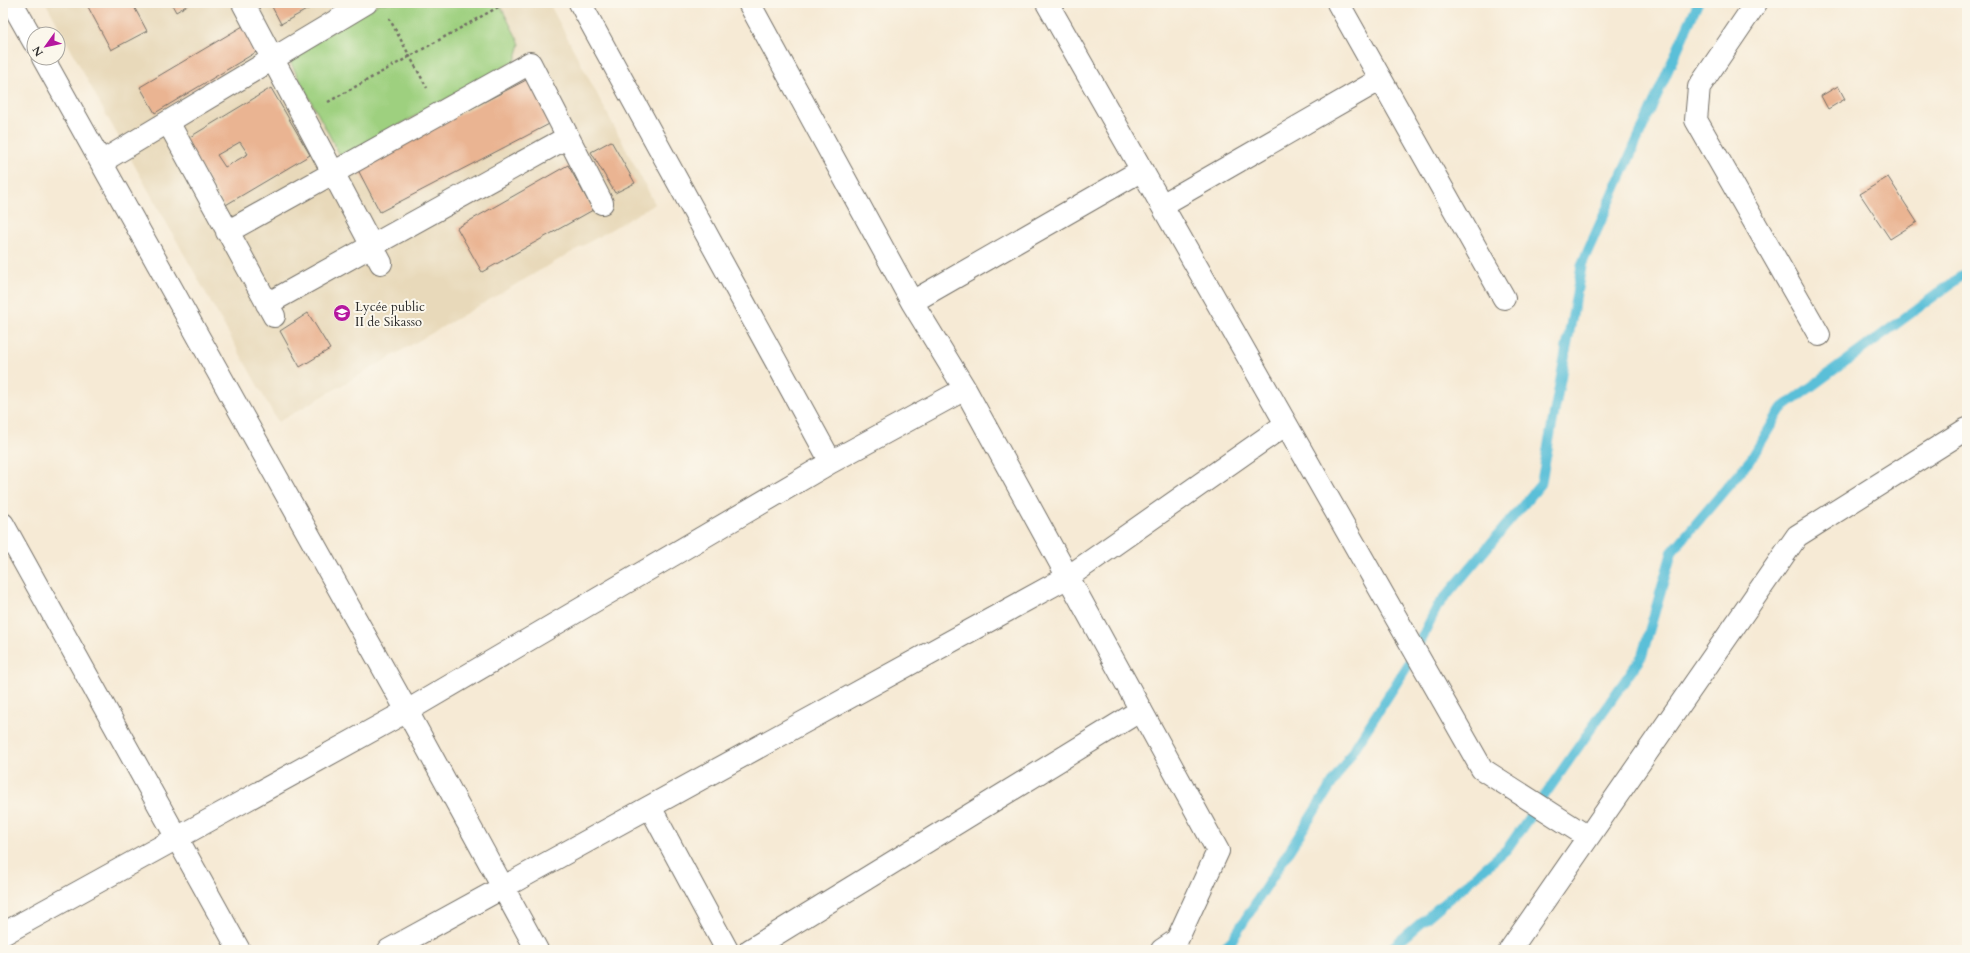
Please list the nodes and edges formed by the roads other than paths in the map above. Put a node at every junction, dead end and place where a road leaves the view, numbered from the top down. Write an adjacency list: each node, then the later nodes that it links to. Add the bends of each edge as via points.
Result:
1 (12, 3): 9 (street)
2 (243, 3): 10 (street)
3 (366, 3): 10 (street)
4 (580, 3): 28 (street)
5 (750, 3): 23 (street)
6 (1047, 3): 16 (street)
7 (1338, 3): 12 (street)
8 (1756, 3): 24 (street, via 1699,87 1696,120)
9 (26, 28)
10 (273, 59): 13 (street); 17 (street)
11 (47, 66): 15 (street)
12 (1381, 79): 19 (street); 22 (street)
13 (168, 122): 15 (street); 20 (street)
14 (568, 136): 17 (street, via 530,63); 18 (street); 21 (street)
15 (101, 162): 32 (street)
16 (1142, 170): 19 (street); 23 (street)
17 (333, 173): 20 (street); 21 (street)
18 (602, 203)
19 (1162, 206): 26 (street)
20 (227, 232): 21 (street, via 270,310)
21 (377, 254)
22 (1504, 298)
23 (912, 302): 25 (street)
24 (1819, 335)
25 (965, 389): 28 (street); 30 (street)
26 (1286, 424): 30 (street); 34 (street, via 1482,769)
27 (1967, 429): 34 (street, via 1797,536)
28 (831, 462): 32 (street)
29 (3, 524): 35 (street)
30 (1068, 577): 31 (street); 33 (street)
31 (1141, 710): 42 (street); 43 (street, via 1218,851 1177,940)
32 (407, 711): 35 (street); 36 (street)
33 (650, 807): 36 (street); 41 (street)
34 (1588, 837): 44 (street)
35 (177, 838): 37 (street); 38 (street)
36 (504, 887): 39 (street); 40 (street)
37 (3, 934)
38 (239, 950)
39 (389, 950)
40 (538, 950)
41 (727, 950)
42 (750, 950)
43 (1162, 950)
44 (1510, 950)

